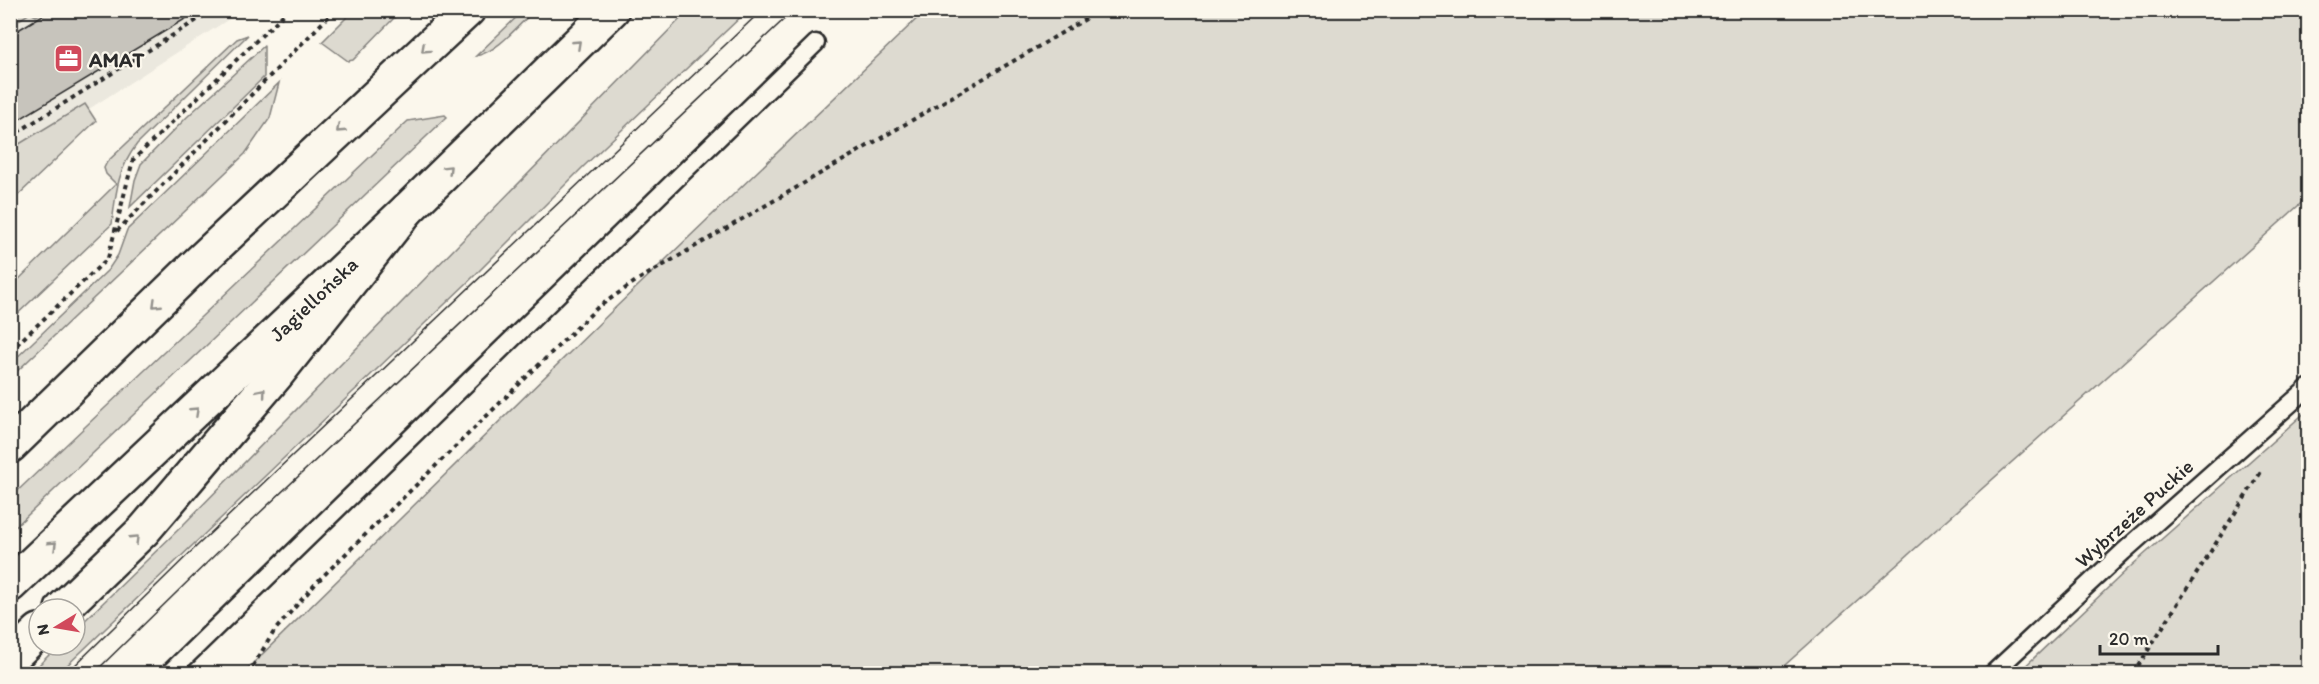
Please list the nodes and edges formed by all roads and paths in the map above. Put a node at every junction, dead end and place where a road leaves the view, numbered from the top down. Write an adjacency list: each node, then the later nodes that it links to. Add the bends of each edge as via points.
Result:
1 (213, 10): 8 (path)
2 (288, 10): 10 (path, via 133,160)
3 (335, 10): 10 (path)
4 (468, 10): 13 (main road, one-way to 13)
5 (612, 10): 9 (main road, Jagiellońska, one-way to 5)
6 (1101, 10): 20 (path, via 636,281 597,308 318,581 275,630)
7 (816, 44): 19 (lane)
8 (10, 137)
9 (407, 210): 15 (main road, Jagiellońska, one-way to 9); 16 (main road, one-way to 9, via 144,530 277,374)
10 (117, 231): 11 (path, via 108,258)
11 (10, 351)
12 (2308, 388): 21 (lane, Wybrzeże Puckie)
13 (10, 446)
14 (2264, 467): 22 (path)
15 (10, 585)
16 (74, 597)
17 (27, 643): 18 (main road)
18 (10, 659)
19 (168, 674)
20 (248, 674)
21 (1992, 674)
22 (2133, 674)

